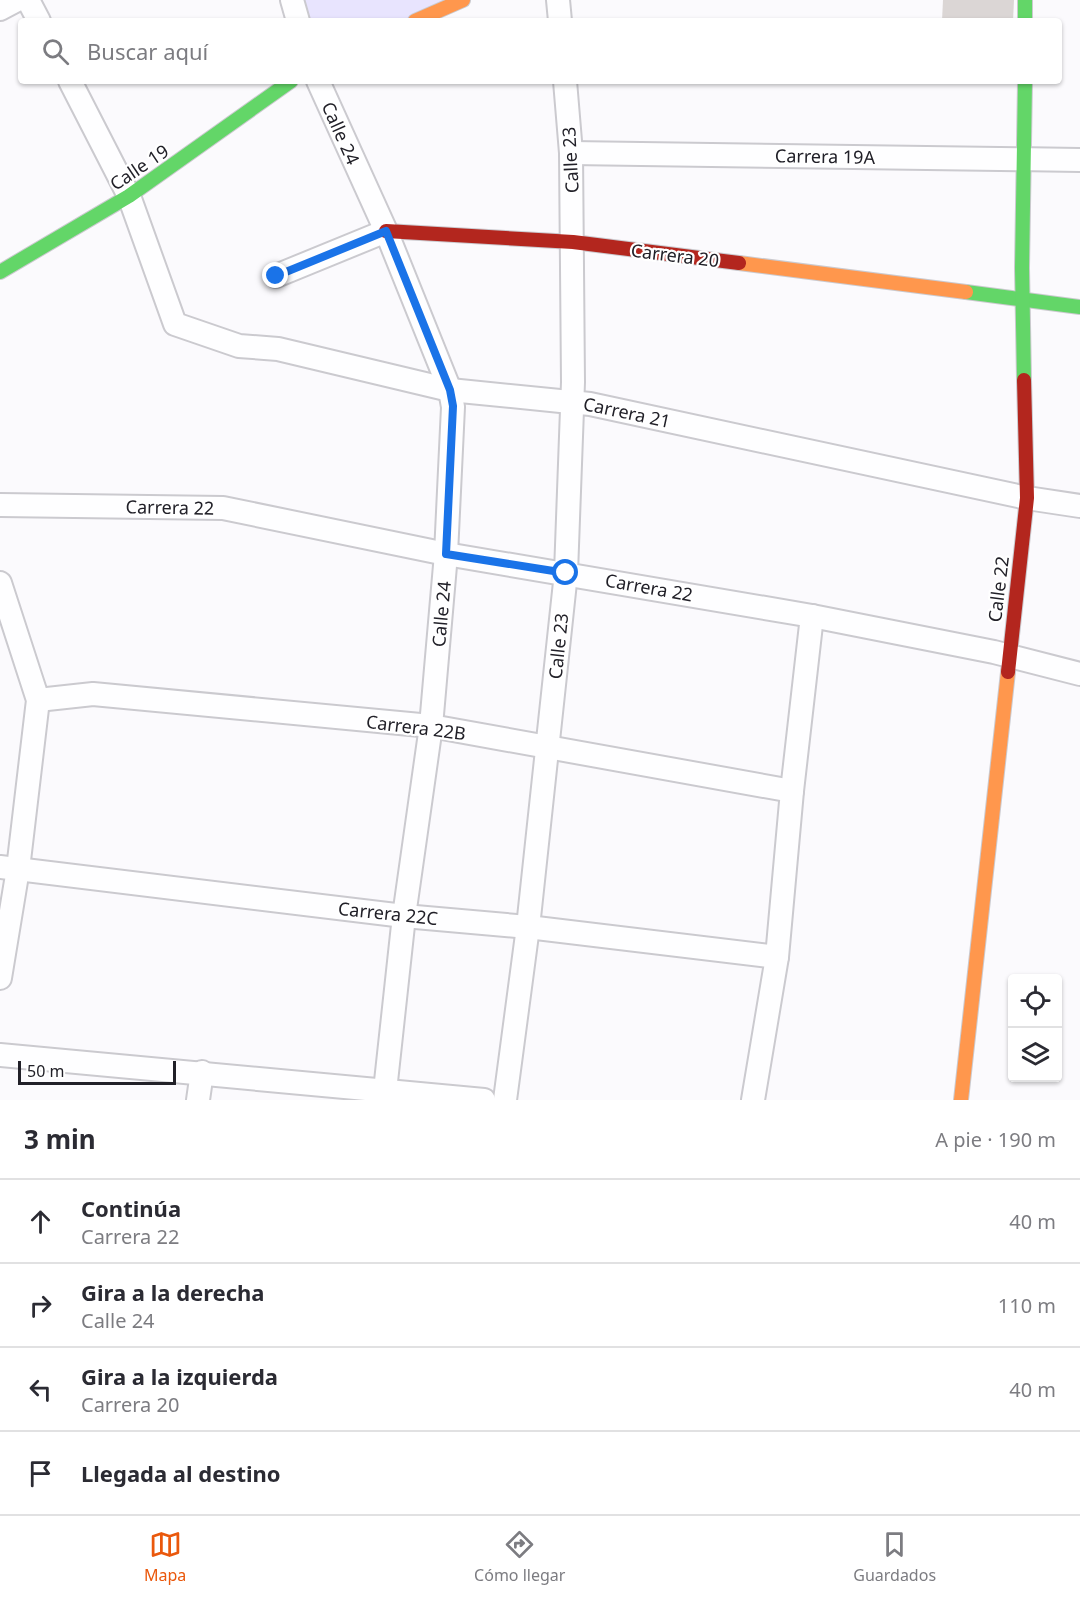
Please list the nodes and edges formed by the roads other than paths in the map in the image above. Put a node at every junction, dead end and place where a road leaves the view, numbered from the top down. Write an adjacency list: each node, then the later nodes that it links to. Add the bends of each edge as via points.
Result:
1 (17, 0): 7 (street)
2 (28, 0): 8 (street)
3 (292, 0): 9 (street)
4 (463, 0): 10 (street)
5 (558, 0): 11 (street)
6 (1025, 0): 12 (street)
7 (0, 9)
8 (37, 18)
9 (297, 18)
10 (422, 18)
11 (560, 18)
12 (1025, 18)
13 (72, 84): 21 (street)
14 (287, 84): 21 (street, Calle 19)
15 (319, 84): 22 (street, Calle 24)
16 (565, 84): 18 (street, Calle 23)
17 (1025, 84): 19 (street, Calle 22)
18 (571, 153): 19 (street, Carrera 19A); 23 (street, Calle 23)
19 (1025, 158): 20 (street, Carrera 19A); 26 (street, Calle 22)
20 (1080, 160)
21 (129, 196): 24 (street, Calle 19); 28 (street, Carrera 21, via 175,324 239,346 278,350)
22 (386, 231): 23 (street, Carrera 20); 25 (street, Carrera 20); 28 (street, Calle 24)
23 (573, 242): 26 (street, Carrera 20); 29 (street, Calle 23)
24 (0, 272)
25 (276, 276)
26 (1024, 300): 27 (street, Carrera 20); 30 (street, Calle 22)
27 (1080, 307)
28 (450, 390): 29 (street, Carrera 21); 33 (street, Calle 24, via 453,406)
29 (573, 401): 30 (street, Carrera 21); 34 (street, Calle 23)
30 (1027, 498): 32 (street, Carrera 21); 37 (street, Calle 22)
31 (0, 505): 33 (street, Carrera 22, via 223,508)
32 (1080, 506)
33 (446, 554): 34 (street, Carrera 22); 40 (street, Calle 24)
34 (566, 573): 36 (street, Carrera 22); 41 (street, Calle 23)
35 (0, 583): 39 (street)
36 (812, 616): 37 (street, Carrera 22); 42 (street)
37 (1008, 655): 38 (street, Carrera 22); 55 (street, Calle 22)
38 (1080, 674)
39 (38, 700): 40 (street, Carrera 22B, via 93,694); 43 (street)
40 (431, 726): 41 (street, Carrera 22B); 44 (street, Calle 24)
41 (547, 747): 42 (street, Carrera 22B); 45 (street, Calle 23)
42 (792, 791): 46 (street)
43 (9, 868): 44 (street, Carrera 22C); 47 (street)
44 (404, 916): 45 (street, Carrera 22C); 50 (street, Calle 24)
45 (528, 927): 46 (street, Carrera 22C); 53 (street, Calle 23)
46 (777, 957): 54 (street)
47 (0, 978)
48 (0, 1055): 49 (street)
49 (202, 1072): 50 (street); 51 (street)
50 (384, 1095): 52 (street)
51 (198, 1100)
52 (484, 1100)
53 (505, 1100)
54 (753, 1100)
55 (961, 1100)

